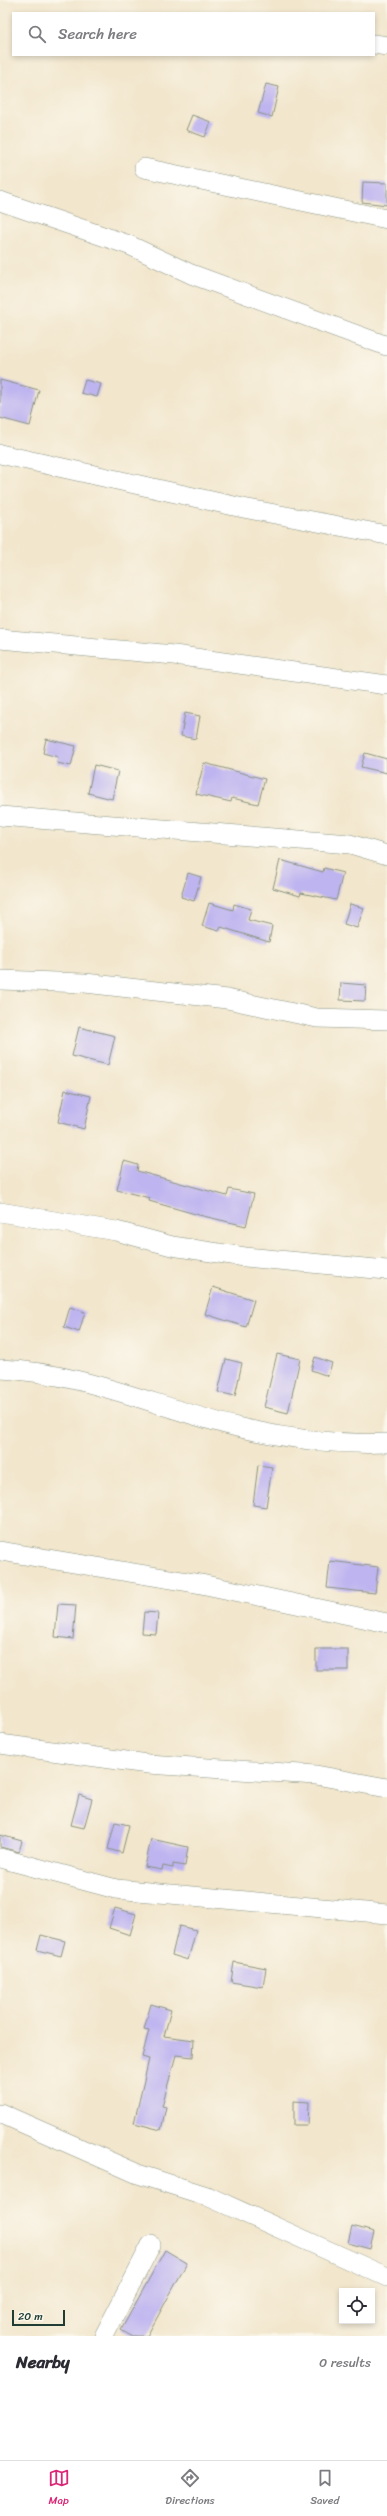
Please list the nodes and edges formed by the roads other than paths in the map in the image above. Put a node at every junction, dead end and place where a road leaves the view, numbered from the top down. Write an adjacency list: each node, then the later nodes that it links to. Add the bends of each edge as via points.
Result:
1 (375, 44): 2 (street)
2 (387, 46)
3 (144, 168): 5 (street)
4 (0, 201): 6 (street, via 129,245 191,274)
5 (387, 219)
6 (387, 346)
7 (0, 454): 8 (street, via 244,508)
8 (387, 535)
9 (0, 639): 10 (street, via 174,655)
10 (387, 685)
11 (0, 816): 12 (street, via 350,844)
12 (387, 855)
13 (0, 980): 14 (street, via 93,984 227,999 317,1018)
14 (387, 1020)
15 (0, 1212): 16 (street, via 116,1231 172,1246 245,1257)
16 (387, 1270)
17 (0, 1368): 18 (street, via 92,1384 238,1428 314,1441)
18 (387, 1443)
19 (0, 1551): 20 (street, via 201,1584)
20 (387, 1623)
21 (0, 1744): 22 (street, via 148,1764 316,1775)
22 (387, 1788)
23 (0, 1858): 24 (street, via 116,1889)
24 (387, 1914)
25 (0, 2113): 27 (street, via 138,2174 207,2196)
26 (150, 2245): 28 (street)
27 (387, 2277)
28 (104, 2336)

